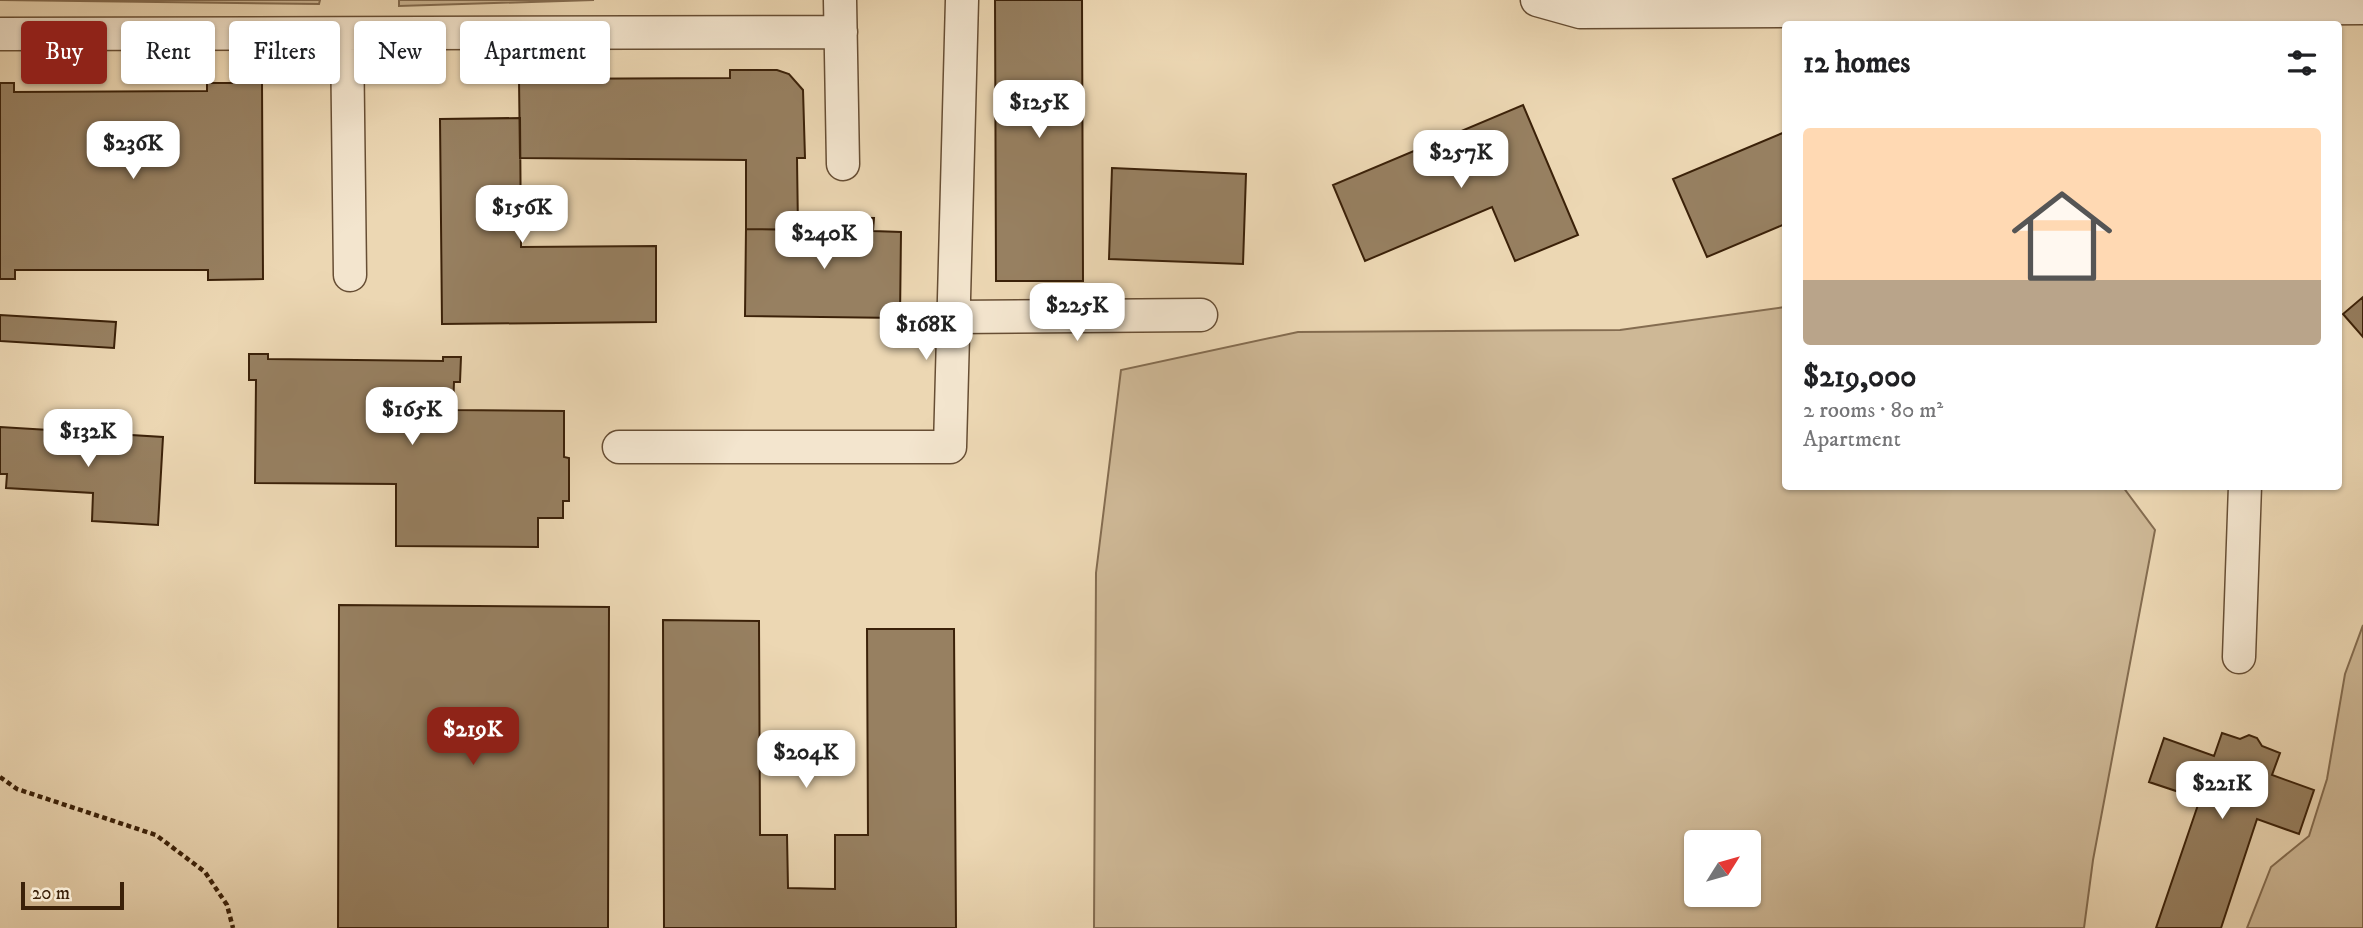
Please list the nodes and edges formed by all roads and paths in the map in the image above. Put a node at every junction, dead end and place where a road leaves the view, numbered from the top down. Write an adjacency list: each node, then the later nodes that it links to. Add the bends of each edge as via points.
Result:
1 (840, 0): 6 (street)
2 (962, 0): 12 (street)
3 (1537, 0): 5 (street, via 1580,12)
4 (2363, 8): 5 (street)
5 (2259, 16)
6 (841, 32): 8 (street); 9 (street)
7 (0, 34): 8 (street)
8 (347, 34): 10 (street)
9 (844, 164)
10 (350, 275)
11 (1201, 315): 12 (street)
12 (953, 317): 13 (street, via 950,447)
13 (619, 447)
14 (2245, 490): 15 (street)
15 (2239, 657)
16 (0, 777): 17 (path, via 18,789 156,835 205,872 227,905)
17 (233, 928)

